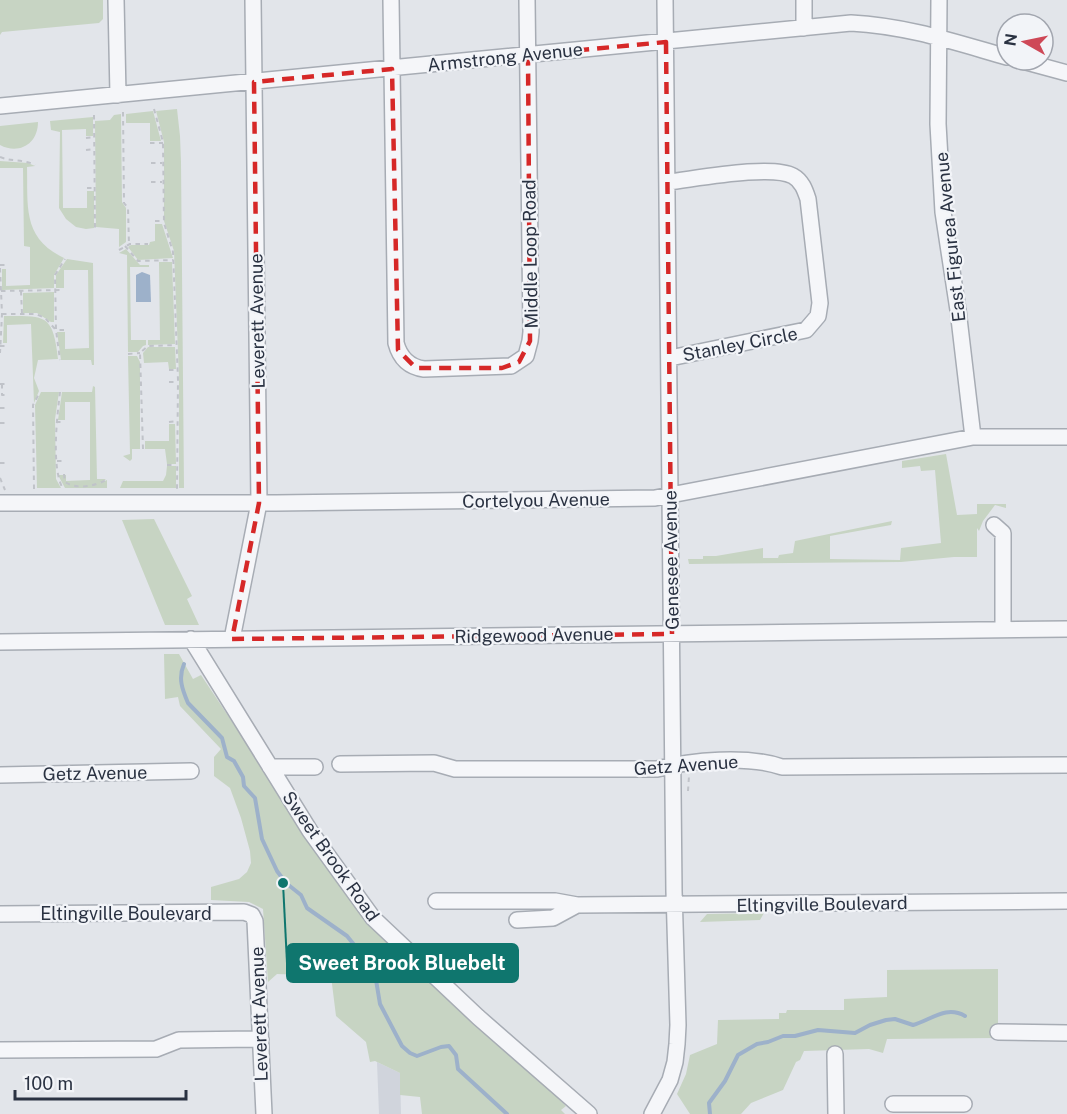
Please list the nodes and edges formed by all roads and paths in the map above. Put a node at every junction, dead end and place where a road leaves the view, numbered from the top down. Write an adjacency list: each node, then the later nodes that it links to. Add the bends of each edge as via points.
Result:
1 (116, 0): 15 (street)
2 (253, 0): 14 (street, Leverett Avenue)
3 (391, 0): 13 (street, Middle Loop Road)
4 (527, 0): 12 (street, Middle Loop Road)
5 (665, 0): 10 (street, Genesee Avenue)
6 (804, 0): 8 (street)
7 (939, 0): 9 (street, East Figurea Avenue)
8 (804, 28): 9 (street, Armstrong Avenue, via 883,25); 10 (street, Armstrong Avenue)
9 (940, 38): 11 (street, Armstrong Avenue); 81 (street, East Figurea Avenue, via 938,124 943,212)
10 (666, 42): 12 (street, Armstrong Avenue); 32 (street, Genesee Avenue)
11 (995, 54)
12 (528, 55): 13 (street, Armstrong Avenue); 13 (street, Middle Loop Road, via 530,341 526,356 502,368 416,368 398,350)
13 (392, 69): 14 (street, Armstrong Avenue)
14 (254, 82): 15 (street, Armstrong Avenue); 99 (street, Leverett Avenue)
15 (118, 95): 16 (street, Armstrong Avenue)
16 (0, 106)
17 (154, 109): 23 (path)
18 (123, 112): 39 (path)
19 (94, 115): 20 (path)
20 (94, 137): 21 (path); 24 (path)
21 (86, 138)
22 (150, 143): 23 (path)
23 (163, 143): 27 (path)
24 (95, 149): 25 (path); 34 (path)
25 (86, 150)
26 (0, 158): 29 (path)
27 (162, 162): 28 (path); 31 (path)
28 (151, 163)
29 (35, 165)
30 (151, 182): 31 (path)
31 (162, 182): 36 (path)
32 (668, 182): 61 (street, Genesee Avenue); 61 (street, Stanley Circle, via 770,170 794,176 805,189 820,303 818,316 806,330)
33 (87, 188): 34 (path)
34 (95, 188): 37 (path)
35 (155, 221): 36 (path)
36 (163, 221): 42 (path)
37 (95, 229)
38 (147, 244): 39 (path)
39 (127, 245): 40 (path); 42 (path, via 138,261)
40 (119, 250)
41 (65, 259): 45 (path, via 55,275)
42 (173, 260): 54 (path)
43 (6, 265): 44 (path)
44 (0, 266): 47 (path)
45 (55, 290): 46 (path); 48 (path); 51 (path)
46 (64, 290)
47 (1, 291): 48 (path); 49 (path)
48 (21, 291): 50 (path)
49 (2, 314): 50 (path); 55 (path)
50 (22, 314): 51 (path, via 40,315)
51 (56, 330): 52 (path); 62 (path)
52 (64, 330)
53 (147, 340): 57 (path)
54 (176, 345): 57 (path); 64 (path)
55 (0, 346): 56 (path); 58 (path)
56 (7, 346)
57 (147, 346): 59 (path)
58 (0, 353)
59 (140, 353): 60 (path); 82 (path)
60 (128, 354)
61 (670, 358): 97 (street, Genesee Avenue)
62 (60, 360)
63 (169, 370): 64 (path)
64 (177, 370): 66 (path)
65 (169, 382): 66 (path)
66 (177, 382): 77 (path)
67 (1, 384): 68 (path); 71 (path, via 2,395)
68 (7, 384)
69 (40, 392): 96 (path, via 33,405)
70 (60, 392): 74 (path)
71 (8, 395)
72 (0, 408): 73 (path)
73 (5, 408)
74 (56, 422): 75 (path); 83 (path)
75 (65, 422)
76 (169, 422): 77 (path)
77 (177, 422): 88 (path)
78 (0, 423): 79 (path)
79 (5, 423)
80 (1067, 436): 81 (street, Cortelyou Avenue)
81 (973, 438): 97 (street, Cortelyou Avenue)
82 (143, 449)
83 (57, 461): 84 (path); 89 (path)
84 (66, 461)
85 (0, 463): 86 (path)
86 (6, 463)
87 (167, 465): 88 (path)
88 (177, 465): 94 (path)
89 (57, 474): 92 (path, via 65,474 65,482); 93 (path)
90 (0, 478): 98 (path)
91 (106, 480): 92 (path, via 95,485)
92 (71, 486): 93 (path)
93 (63, 488): 95 (path)
94 (177, 491)
95 (65, 492)
96 (34, 493)
97 (671, 495): 99 (street, Cortelyou Avenue, via 648,499); 103 (street, Genesee Avenue)
98 (3, 498): 99 (street, Cortelyou Avenue)
99 (259, 503): 105 (street, Leverett Avenue)
100 (994, 525): 101 (street, via 1003,533)
101 (1003, 629): 102 (street, Ridgewood Avenue); 103 (street, Ridgewood Avenue)
102 (1067, 629)
103 (672, 634): 105 (street, Ridgewood Avenue); 108 (street, Genesee Avenue)
104 (191, 639): 105 (street, Ridgewood Avenue); 106 (street, Ridgewood Avenue); 111 (street, Sweet Brook Road)
105 (232, 639)
106 (0, 642)
107 (340, 764): 108 (street, Getz Avenue, via 434,763 455,769 657,769)
108 (673, 765): 109 (street, Getz Avenue, via 765,761 782,767); 119 (street, Genesee Avenue)
109 (1067, 765)
110 (689, 766): 115 (path)
111 (270, 767): 112 (street); 132 (street, Sweet Brook Road, via 310,831 373,918)
112 (315, 767)
113 (191, 771): 114 (street, Getz Avenue)
114 (0, 776)
115 (688, 791)
116 (436, 901): 118 (street, Eltingville Boulevard, via 555,901)
117 (1067, 901): 119 (street, Eltingville Boulevard)
118 (577, 905): 119 (street, Eltingville Boulevard); 122 (street, Eltingville Boulevard, via 552,918)
119 (674, 905): 133 (street, Genesee Avenue, via 678,1025 675,1062)
120 (0, 914): 121 (street, Eltingville Boulevard)
121 (252, 915): 125 (street, Leverett Avenue)
122 (517, 920)
123 (998, 1032): 124 (street)
124 (1067, 1033)
125 (261, 1039): 126 (street, via 179,1040 156,1049); 131 (street, Leverett Avenue)
126 (0, 1050)
127 (836, 1054): 134 (street)
128 (893, 1104): 130 (street)
129 (964, 1104): 130 (street)
130 (939, 1109)
131 (264, 1114)
132 (589, 1114)
133 (652, 1114)
134 (836, 1114)

